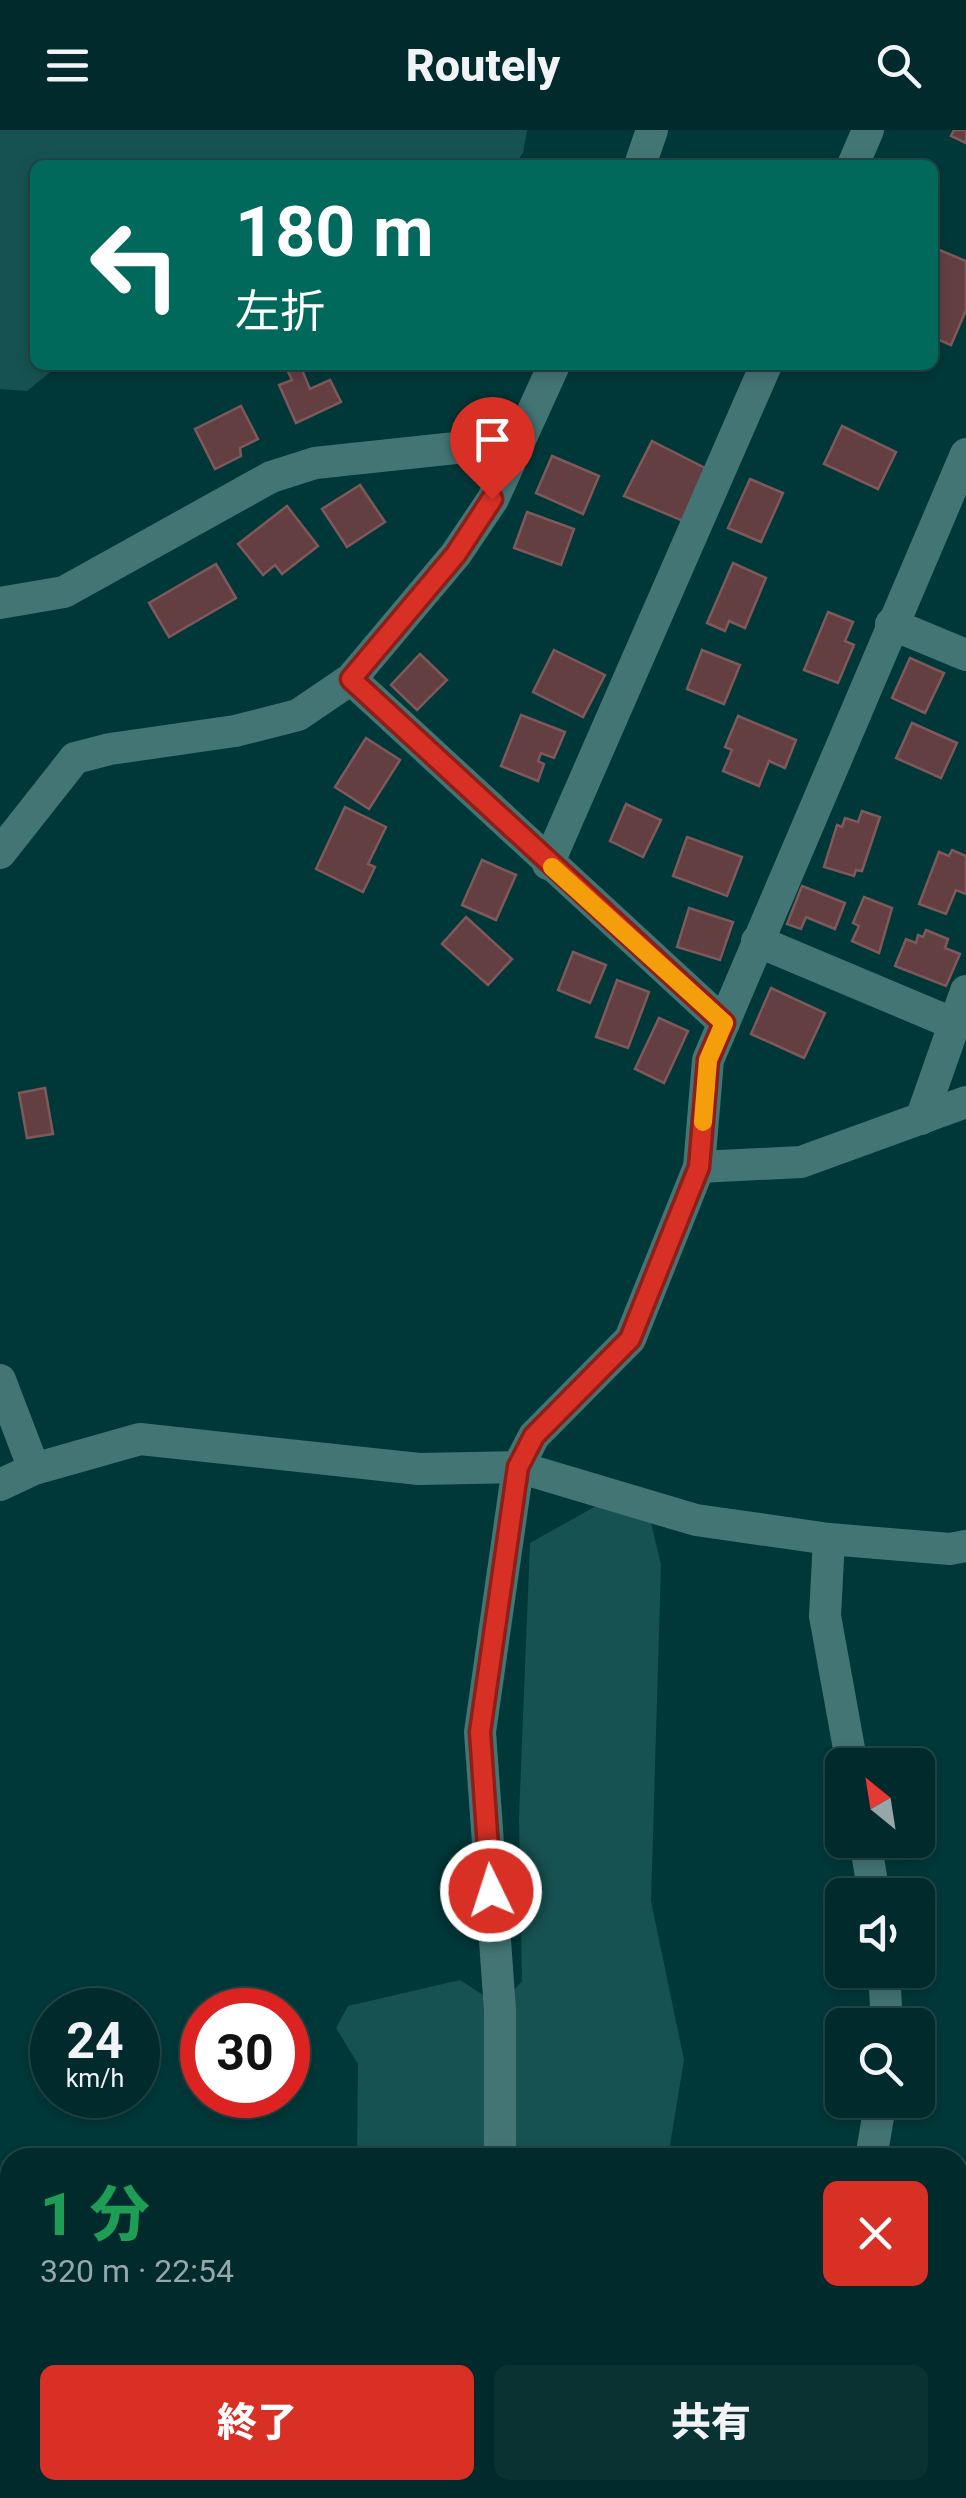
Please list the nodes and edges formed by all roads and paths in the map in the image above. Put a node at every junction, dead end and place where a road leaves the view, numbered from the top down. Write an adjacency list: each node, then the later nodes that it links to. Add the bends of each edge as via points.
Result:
1 (652, 130): 3 (street)
2 (868, 130): 4 (street)
3 (642, 160)
4 (855, 160)
5 (552, 370): 7 (street)
6 (764, 370): 14 (street)
7 (514, 454): 9 (street, via 474,446 315,464 272,477 64,592); 12 (street, via 456,554)
8 (966, 454): 10 (street)
9 (0, 603)
10 (891, 624): 11 (street); 15 (street)
11 (966, 655)
12 (351, 679): 13 (street, via 298,715 76,758); 14 (street)
13 (0, 853)
14 (548, 864): 17 (street)
15 (757, 942): 17 (street); 18 (street)
16 (966, 991): 18 (street)
17 (724, 1023): 21 (street, via 708,1060)
18 (952, 1023): 20 (street)
19 (966, 1102): 20 (street)
20 (921, 1118): 21 (street, via 801,1162)
21 (699, 1167): 23 (street, via 630,1339 534,1436)
22 (0, 1380): 24 (street)
23 (518, 1467): 24 (street, via 419,1469 140,1439); 26 (street, via 696,1520); 30 (street, via 480,1732 500,2010)
24 (34, 1469): 25 (street)
25 (0, 1484)
26 (828, 1540): 27 (street); 28 (street, via 825,1616)
27 (966, 1546)
28 (849, 1748)
29 (878, 2118): 31 (street)
30 (500, 2148)
31 (873, 2148)

